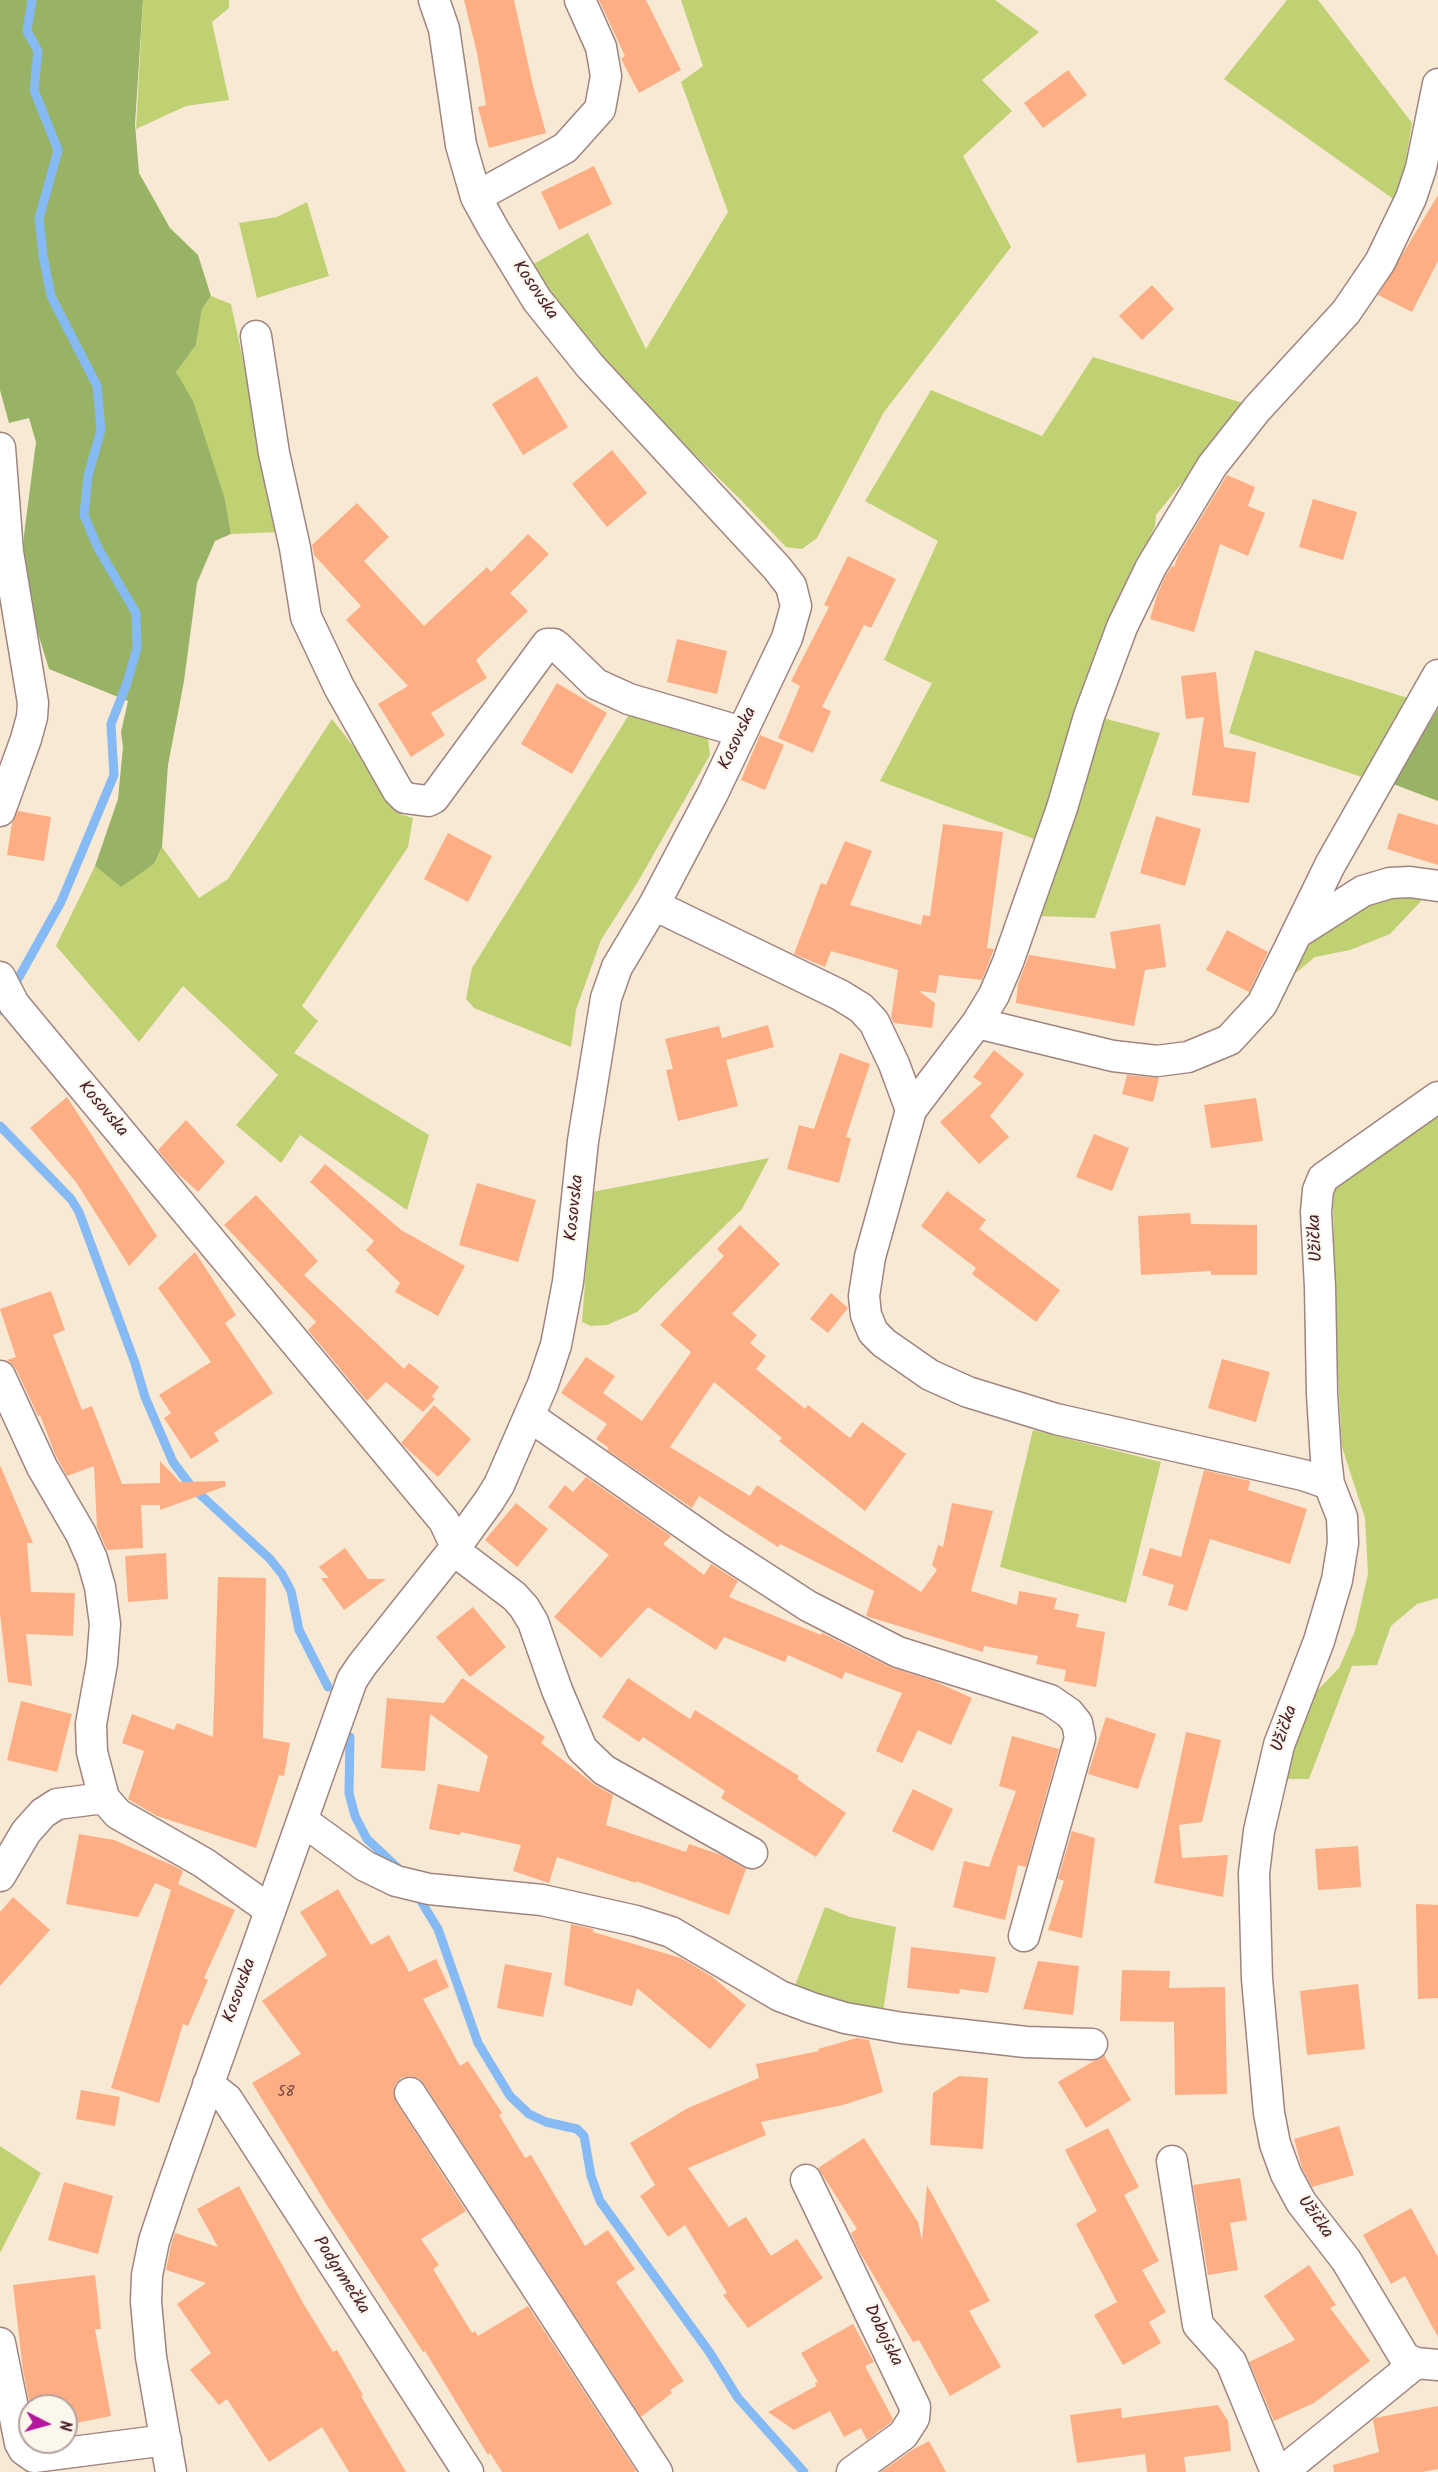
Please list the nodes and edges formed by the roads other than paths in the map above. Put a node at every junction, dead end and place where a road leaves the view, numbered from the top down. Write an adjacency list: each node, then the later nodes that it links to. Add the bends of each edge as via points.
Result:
1 (434, 0): 4 (street, Kosovska, via 444,29 461,145)
2 (580, 0): 4 (street, via 601,47 606,76 600,109 565,148)
3 (1438, 84): 14 (street, via 1421,168 1380,262 1346,312 1257,409 1212,466 1151,567 1122,627 1089,716 1062,808 1008,962)
4 (476, 197): 8 (street, Kosovska, via 537,300 590,366 791,586 796,606 793,621)
5 (256, 336): 8 (street, via 306,616 339,687 405,798 434,798 547,644 558,647 596,684 629,699)
6 (0, 448): 9 (street, via 8,552 33,704 26,739)
7 (1438, 675): 12 (street, via 1330,865)
8 (742, 732): 11 (street, Kosovska)
9 (0, 811)
10 (1438, 886): 12 (street, via 1390,883 1363,891)
11 (654, 905): 16 (street, via 840,994 861,1008 879,1032); 18 (street, Kosovska, via 617,967 606,998 583,1141 568,1282 556,1345)
12 (1297, 933): 14 (street, via 1262,1004 1246,1024 1229,1040 1188,1057 1157,1060 1113,1056)
13 (6, 989): 20 (street, Kosovska, via 444,1521)
14 (977, 1023): 16 (street)
15 (1438, 1097): 19 (street, Užička, via 1323,1178 1318,1190 1322,1394)
16 (910, 1110): 19 (street, via 870,1257 864,1296 873,1332 884,1343 930,1375 968,1392 1056,1419)
17 (0, 1376): 21 (street, via 42,1467 81,1534 100,1587 105,1624 91,1724 92,1752)
18 (530, 1416): 20 (street, Kosovska, via 499,1485); 26 (street, via 808,1606 898,1652 1050,1700 1069,1713 1077,1723 1080,1738)
19 (1329, 1484): 33 (street, Užička, via 1342,1517 1341,1564 1319,1641 1279,1745 1259,1831 1254,1873 1257,1979 1269,2113 1286,2174 1302,2202 1346,2260 1405,2358)
20 (455, 1548): 22 (street, Kosovska, via 352,1680); 23 (street, via 464,1560 524,1607 582,1749 604,1770)
21 (104, 1798): 24 (street, via 57,1804 43,1813 26,1832); 25 (street, via 118,1814 204,1863)
22 (303, 1821): 25 (street, Kosovska); 27 (street, via 365,1866 396,1881 429,1889 542,1900 636,1921 671,1932 780,1996 845,2018 1026,2042)
23 (752, 1853)
24 (0, 1876)
25 (270, 1910): 28 (street, Kosovska)
26 (1024, 1936)
27 (1092, 2044)
28 (208, 2084): 34 (street, Kosovska, via 154,2241 147,2275 152,2358); 36 (street, Podgrmečka, via 227,2099)
29 (410, 2093): 37 (street)
30 (1172, 2161): 39 (street, via 1198,2325 1231,2362)
31 (806, 2180): 38 (street, Dobojska, via 915,2407 914,2418 903,2435)
32 (0, 2343): 34 (street, via 20,2443 34,2457)
33 (1427, 2364): 40 (street)
34 (166, 2440): 35 (street, Kosovska)
35 (171, 2472)
36 (468, 2472)
37 (657, 2472)
38 (852, 2472)
39 (1276, 2472)
40 (1282, 2472)

